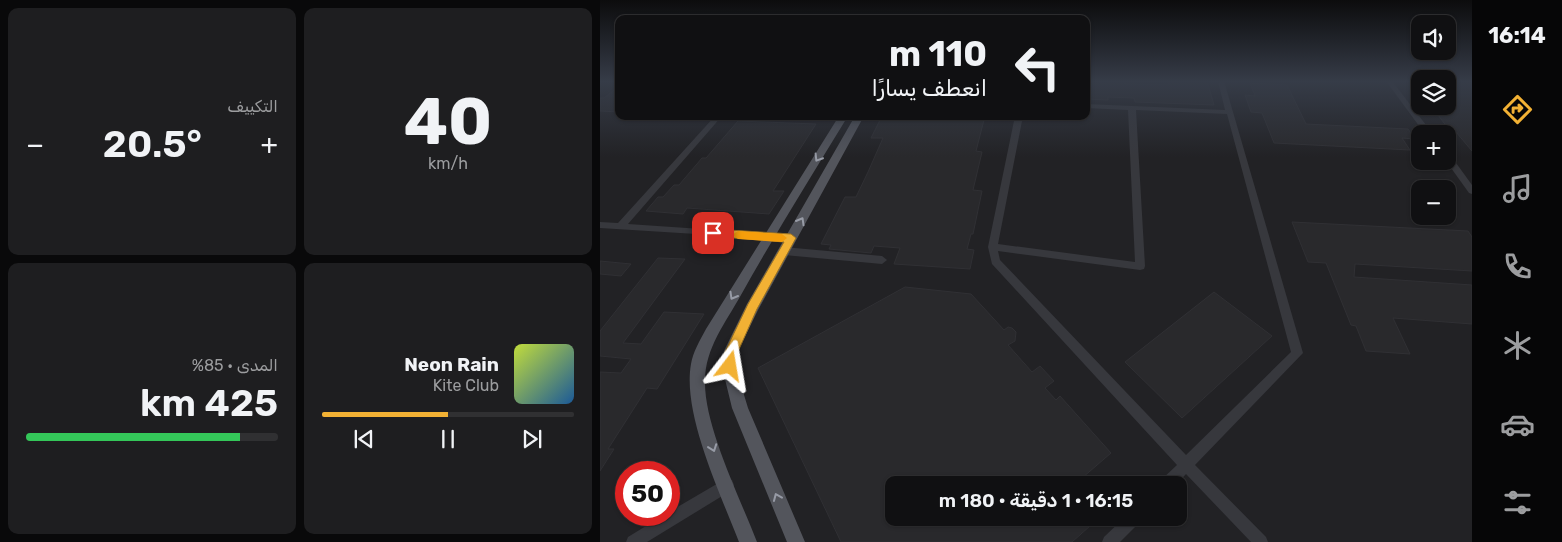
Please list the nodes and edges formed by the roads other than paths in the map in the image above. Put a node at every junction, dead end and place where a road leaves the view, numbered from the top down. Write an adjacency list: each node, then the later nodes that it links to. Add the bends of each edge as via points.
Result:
1 (1093, 106): 4 (street)
2 (1228, 106): 5 (street)
3 (1408, 106): 10 (street)
4 (1132, 108): 5 (street); 17 (street, via 1140,266)
5 (1229, 112): 20 (street, via 1297,353)
6 (714, 120): 14 (street)
7 (841, 120): 15 (main road, one-way to 15)
8 (858, 120): 16 (main road, one-way to 8)
9 (1018, 120): 17 (street)
10 (1422, 125)
11 (1456, 169): 12 (street)
12 (1472, 191)
13 (600, 226): 14 (street)
14 (620, 227): 15 (street)
15 (768, 237): 16 (street); 22 (main road, one-way to 22, via 706,344 698,365 702,418)
16 (791, 238): 18 (main road)
17 (993, 247): 20 (street, via 995,261)
18 (784, 251): 19 (street); 26 (main road, one-way to 18, via 740,408 729,356)
19 (882, 260)
20 (1186, 465): 21 (street); 28 (street)
21 (1175, 476)
22 (727, 486): 24 (street); 25 (main road)
23 (1126, 526): 27 (street)
24 (633, 542)
25 (748, 542)
26 (796, 542)
27 (1109, 542)
28 (1261, 542)

